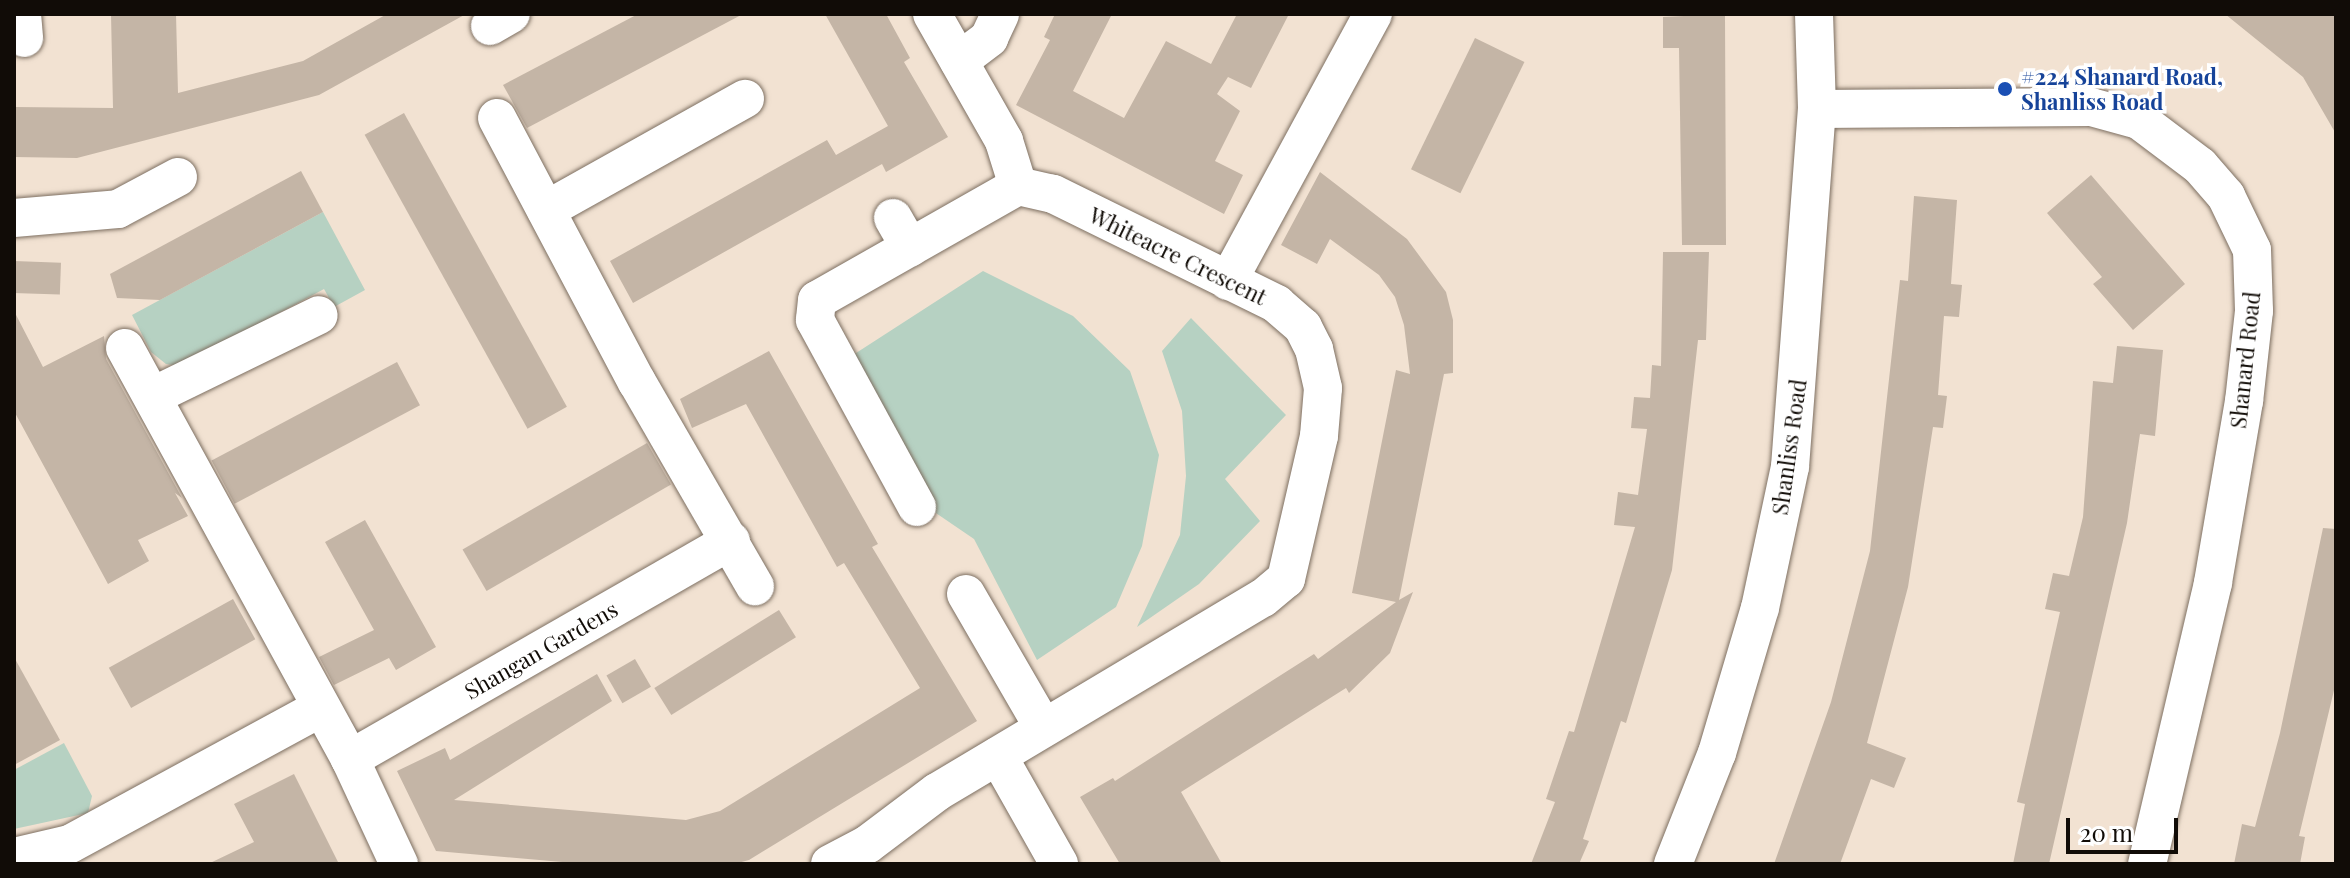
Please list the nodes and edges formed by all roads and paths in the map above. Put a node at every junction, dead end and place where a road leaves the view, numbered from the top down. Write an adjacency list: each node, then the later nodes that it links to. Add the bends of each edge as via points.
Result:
1 (932, 14): 5 (street)
2 (1000, 14): 5 (street, via 989,38)
3 (1373, 14): 13 (street)
4 (1814, 14): 7 (street, Shanliss Road)
5 (959, 61): 10 (street, via 1004,141)
6 (745, 99): 11 (street)
7 (1817, 109): 29 (street, Shanliss Road, via 1790,467 1760,608 1717,753); 30 (street, Shanard Road, via 2091,107 2139,120 2200,166 2226,196 2252,250 2254,311 2244,401 2213,583)
8 (497, 118): 11 (street)
9 (178, 177): 12 (street, via 118,209)
10 (1018, 186): 13 (street, Whiteacre Crescent, via 1053,194); 17 (street, via 902,233 822,293 815,308 815,320)
11 (546, 210): 18 (street, via 637,382)
12 (14, 218)
13 (1228, 281): 22 (street, Whiteacre Crescent, via 1277,304 1303,327 1323,388 1319,436 1286,579 1263,598)
14 (319, 315): 16 (street)
15 (125, 348): 16 (street)
16 (155, 395): 21 (street)
17 (917, 507)
18 (731, 541): 19 (street); 24 (street, Shangan Gardens)
19 (755, 586)
20 (966, 594): 22 (street)
21 (321, 708): 24 (street); 25 (street, via 70,844)
22 (1043, 727): 23 (street, Whiteacre Crescent)
23 (998, 756): 27 (street, Whiteacre Crescent); 28 (street)
24 (350, 759): 26 (street)
25 (14, 857)
26 (399, 864)
27 (830, 864)
28 (1059, 864)
29 (1673, 864)
30 (2147, 864)

